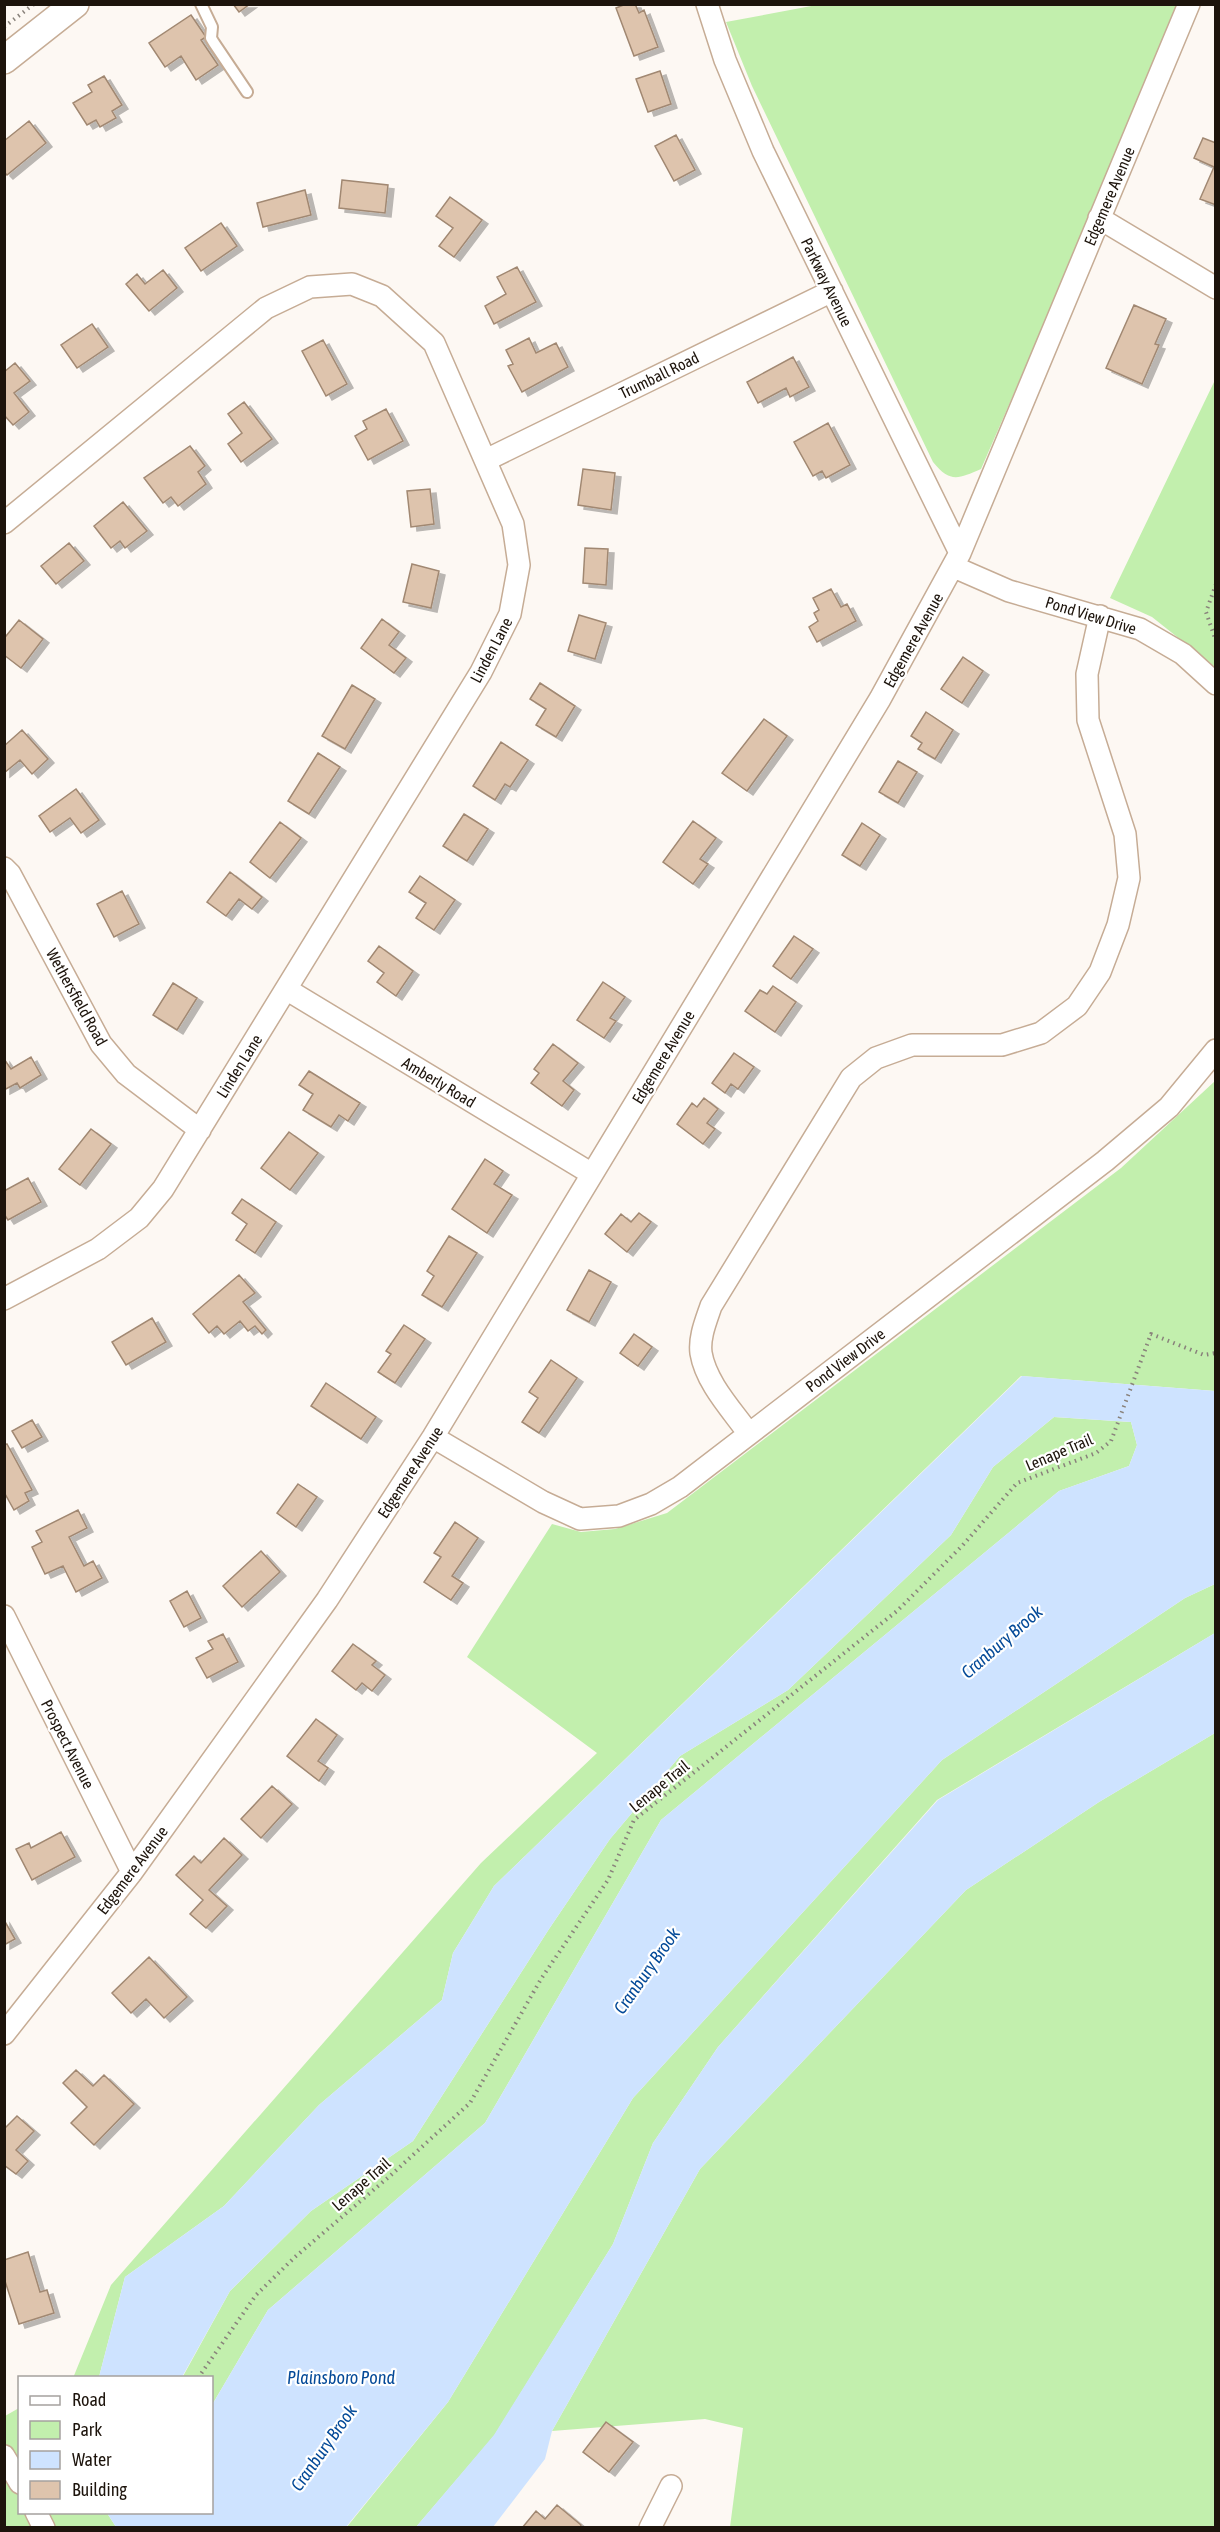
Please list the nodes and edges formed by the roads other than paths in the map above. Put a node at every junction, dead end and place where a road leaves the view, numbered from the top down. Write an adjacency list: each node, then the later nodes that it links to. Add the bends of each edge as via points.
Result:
1 (75, 4): 5 (street)
2 (201, 4): 6 (lane, via 212,27 211,38)
3 (707, 4): 9 (street, Parkway Avenue, via 725,60 763,151)
4 (1189, 4): 7 (street, Edgemere Avenue)
5 (4, 60)
6 (247, 92)
7 (1099, 218): 8 (street); 12 (street, Edgemere Avenue)
8 (1215, 288)
9 (832, 291): 10 (street, Trumball Road); 12 (street, Parkway Avenue)
10 (486, 460): 11 (street, Linden Lane, via 434,343 382,296 352,284 310,287 266,308); 16 (street, Linden Lane, via 513,524 519,565 510,614 481,672)
11 (4, 523)
12 (957, 560): 13 (street, Pond View Drive, via 1009,591); 19 (street, Edgemere Avenue, via 880,699)
13 (1100, 616): 14 (street, Pond View Drive, via 1140,629 1183,654); 21 (street, via 1087,674 1088,720 1125,834 1129,878 1118,926 1100,972 1077,1006 1041,1033 1002,1045 912,1045 876,1058 851,1078 711,1306 703,1330 701,1353 712,1383)
14 (1215, 684)
15 (4, 868): 18 (street, Wethersfield Road, via 101,1044 126,1074)
16 (286, 989): 18 (street, Linden Lane); 19 (street, Amberly Road)
17 (1215, 1050): 21 (street, Pond View Drive, via 1169,1107 1105,1161)
18 (200, 1130): 20 (street, Linden Lane, via 163,1189 139,1218 98,1249)
19 (592, 1174): 22 (street, Edgemere Avenue)
20 (4, 1299)
21 (749, 1434): 22 (street, Pond View Drive, via 680,1487 651,1504 619,1516 580,1519 543,1502)
22 (433, 1437): 24 (street, Edgemere Avenue, via 327,1600)
23 (4, 1616): 24 (street, Prospect Avenue)
24 (132, 1872): 25 (street, Edgemere Avenue)
25 (4, 2034)
26 (4, 2456): 27 (street)
27 (18, 2480)
28 (671, 2486): 31 (street)
29 (37, 2514): 30 (street)
30 (44, 2528)
31 (650, 2528)

